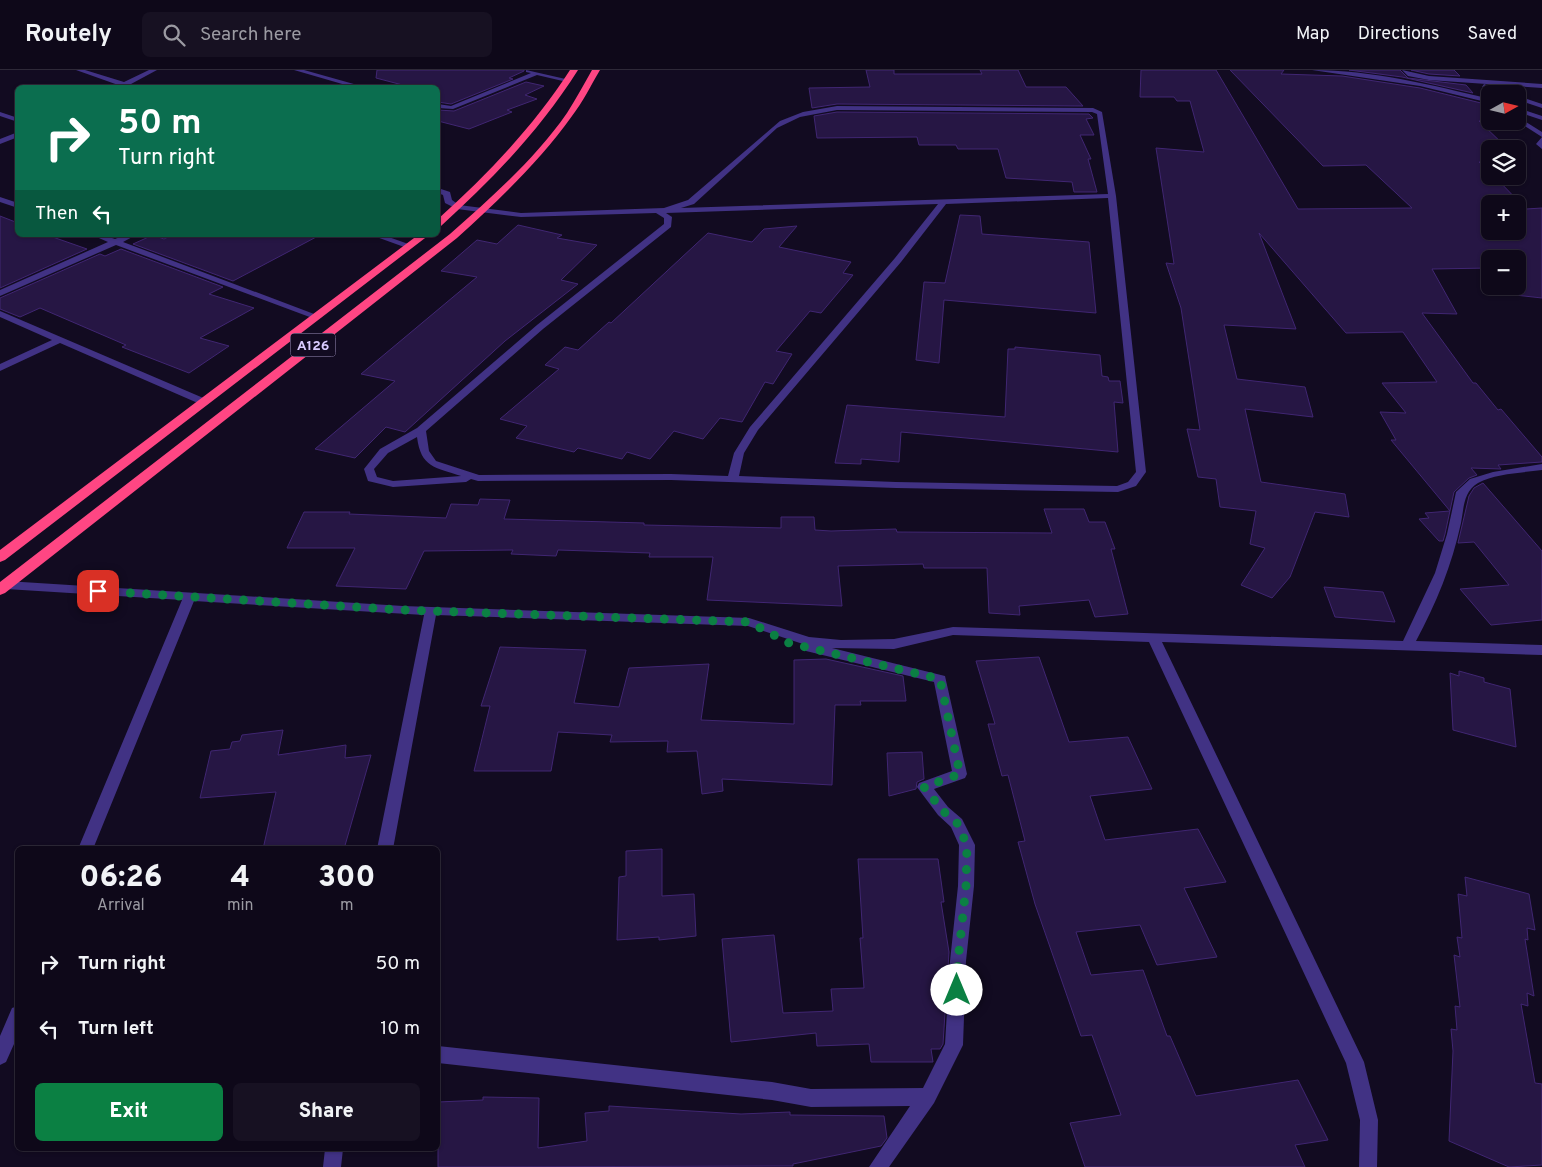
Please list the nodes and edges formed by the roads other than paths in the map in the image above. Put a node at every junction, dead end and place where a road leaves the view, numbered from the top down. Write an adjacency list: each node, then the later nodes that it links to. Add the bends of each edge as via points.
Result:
1 (80, 70): 12 (street)
2 (154, 70): 12 (street)
3 (297, 70): 14 (street)
4 (524, 70): 9 (street)
5 (574, 70): 10 (highway)
6 (596, 70): 38 (highway, A126, via 554,133)
7 (1315, 70): 19 (street, via 1420,84)
8 (1404, 70): 11 (street, via 1410,75)
9 (537, 73): 10 (street); 21 (street, via 460,106)
10 (567, 80): 37 (highway, via 508,158)
11 (1467, 81): 15 (street); 17 (street)
12 (125, 84): 13 (street)
13 (128, 85)
14 (354, 85)
15 (1534, 86): 16 (street); 18 (street)
16 (1542, 86)
17 (1481, 87)
18 (1542, 91)
19 (1481, 99)
20 (1526, 101): 22 (street)
21 (440, 106)
22 (1542, 106)
23 (1526, 113): 25 (street)
24 (0, 114): 26 (street)
25 (1542, 118)
26 (15, 119)
27 (1526, 125): 29 (street)
28 (15, 135): 30 (street)
29 (1542, 137): 31 (street, via 1539,144)
30 (0, 142)
31 (1542, 147)
32 (440, 191): 37 (street, via 447,194 448,201)
33 (1112, 196): 35 (street); 39 (street, via 1100,113 1093,110 838,108 811,111 787,119 691,202); 56 (street, via 1141,472 1132,484 1118,489)
34 (0, 199): 36 (street)
35 (943, 202): 39 (street); 56 (street, via 898,260 754,428 739,453)
36 (15, 205)
37 (457, 207): 38 (street); 40 (highway)
38 (480, 212): 39 (street, via 521,215); 58 (highway, A126, via 436,250)
39 (659, 212): 53 (street, via 668,217 668,225 540,327)
40 (440, 222)
41 (102, 237): 45 (street)
42 (127, 237): 45 (street)
43 (382, 237): 46 (street)
44 (421, 237): 46 (highway, A126)
45 (116, 242): 47 (street); 49 (street)
46 (410, 246): 49 (highway, A126)
47 (0, 293)
48 (0, 314): 50 (street)
49 (318, 317): 52 (highway, A126)
50 (59, 340): 51 (street); 52 (street)
51 (0, 368)
52 (204, 402): 57 (highway, A126)
53 (420, 430): 55 (street, via 424,451 432,463); 55 (street, via 384,451 369,469 372,479 393,484)
54 (1542, 467): 63 (street, via 1493,475 1474,482 1460,494 1456,526 1438,580)
55 (478, 478): 56 (street, via 671,476)
56 (733, 479)
57 (0, 557)
58 (3, 588): 59 (street)
59 (189, 597): 60 (street); 65 (street)
60 (431, 611): 61 (street); 66 (street)
61 (749, 622): 62 (street, via 808,640 842,645 894,644 953,631); 70 (street, via 789,643 940,679 960,774 924,787 957,823 967,845 954,1045)
62 (1154, 638): 63 (street); 74 (street, via 1355,1062 1369,1120)
63 (1407, 646): 64 (street)
64 (1542, 650)
65 (87, 846)
66 (386, 846)
67 (15, 1021): 69 (street)
68 (440, 1054): 70 (street, via 811,1098)
69 (0, 1056)
70 (928, 1096): 73 (street)
71 (334, 1151): 72 (street)
72 (332, 1167)
73 (878, 1167)
74 (1368, 1167)

